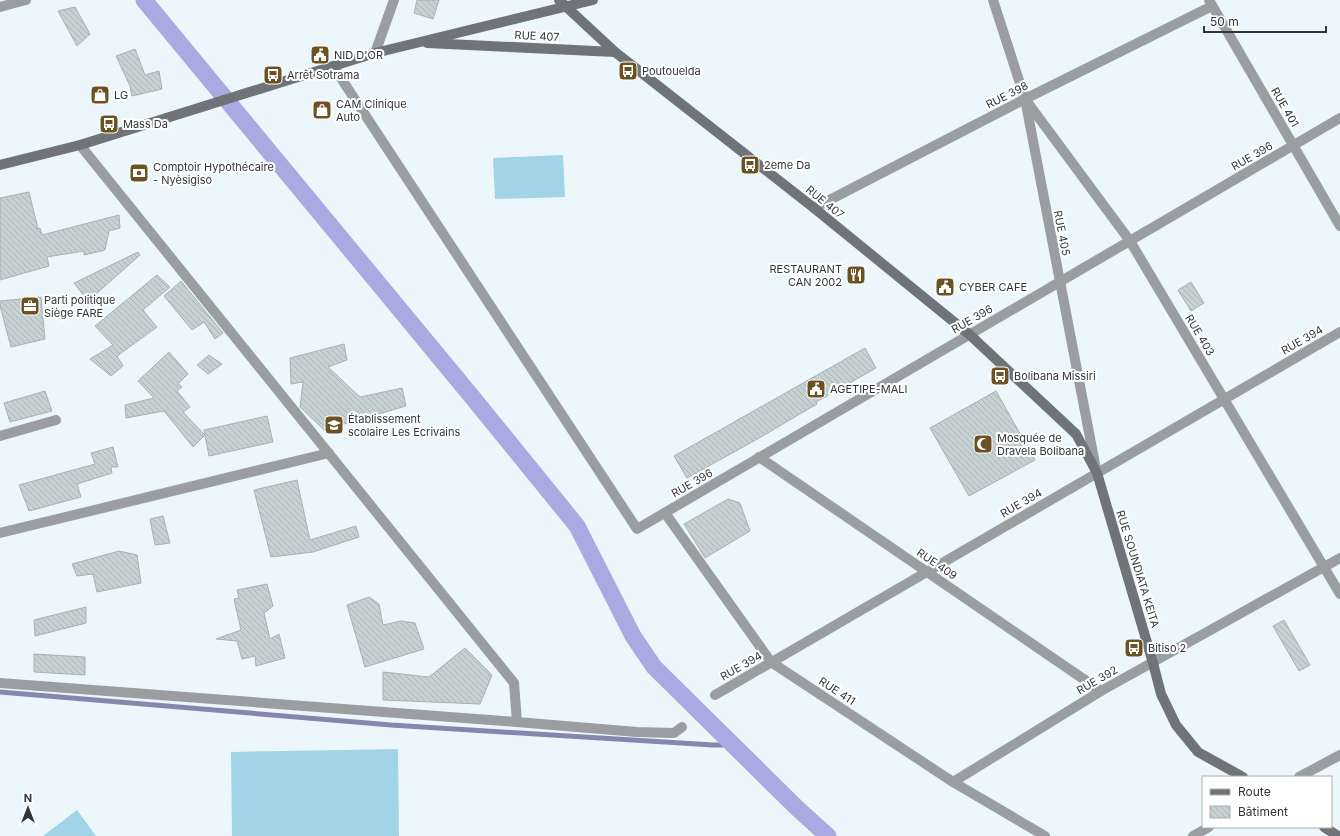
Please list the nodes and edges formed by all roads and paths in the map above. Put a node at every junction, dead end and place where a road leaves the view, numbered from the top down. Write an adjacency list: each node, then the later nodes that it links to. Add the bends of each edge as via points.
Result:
1 (26, 0): 7 (street)
2 (394, 0): 10 (street)
3 (593, 0): 5 (main road)
4 (993, 0): 12 (street, RUE 405)
5 (563, 3): 8 (main road); 9 (main road)
6 (1210, 3): 12 (street, RUE 398); 15 (street, RUE 401)
7 (0, 7)
8 (414, 43): 9 (main road, RUE 407); 10 (main road)
9 (615, 52): 17 (main road, RUE 407)
10 (375, 53): 11 (main road)
11 (333, 66): 14 (main road); 29 (street, RUE 396, via 637,529)
12 (1025, 99): 17 (street, RUE 398); 19 (street, RUE 403); 20 (street, RUE 405)
13 (1340, 118): 15 (street, RUE 396)
14 (80, 145): 16 (main road); 26 (street)
15 (1293, 145): 18 (street, RUE 401); 19 (street, RUE 396)
16 (0, 165)
17 (814, 208): 22 (main road, RUE 407)
18 (1340, 226)
19 (1130, 241): 20 (street, RUE 396); 23 (street, RUE 403)
20 (1059, 282): 22 (street, RUE 396); 28 (street, RUE 405)
21 (1340, 332): 23 (street, RUE 394)
22 (970, 334): 27 (street, RUE 396); 28 (main road, RUE 407, via 1076,434)
23 (1224, 399): 28 (street, RUE 394); 32 (street, RUE 403)
24 (56, 420): 25 (street)
25 (1, 433)
26 (329, 453): 30 (street); 40 (street, via 514,683)
27 (759, 457): 29 (street, RUE 396); 33 (street, RUE 409)
28 (1097, 473): 33 (street, RUE 394); 36 (main road, RUE SOUNDIATA KEITA)
29 (665, 513): 35 (street, RUE 411)
30 (0, 533)
31 (1340, 558): 32 (street, RUE 392)
32 (1324, 567): 34 (street, RUE 403); 36 (street, RUE 392)
33 (927, 572): 35 (street, RUE 394); 38 (street, RUE 409)
34 (1340, 594)
35 (771, 662): 39 (street, RUE 394); 45 (street, RUE 411)
36 (1154, 663): 38 (street, RUE 392); 43 (main road, RUE SOUNDIATA KEITA, via 1161,694 1176,725 1198,752)
37 (0, 683): 40 (street)
38 (1101, 691): 45 (street, RUE 392)
39 (715, 695)
40 (517, 722): 41 (street, via 637,732 674,733)
41 (682, 727)
42 (1340, 755): 44 (street)
43 (1241, 776)
44 (1301, 776)
45 (953, 782): 48 (street, RUE 411)
46 (1207, 828): 49 (street)
47 (1326, 828): 50 (main road)
48 (1045, 836)
49 (1193, 836)
50 (1338, 836)

